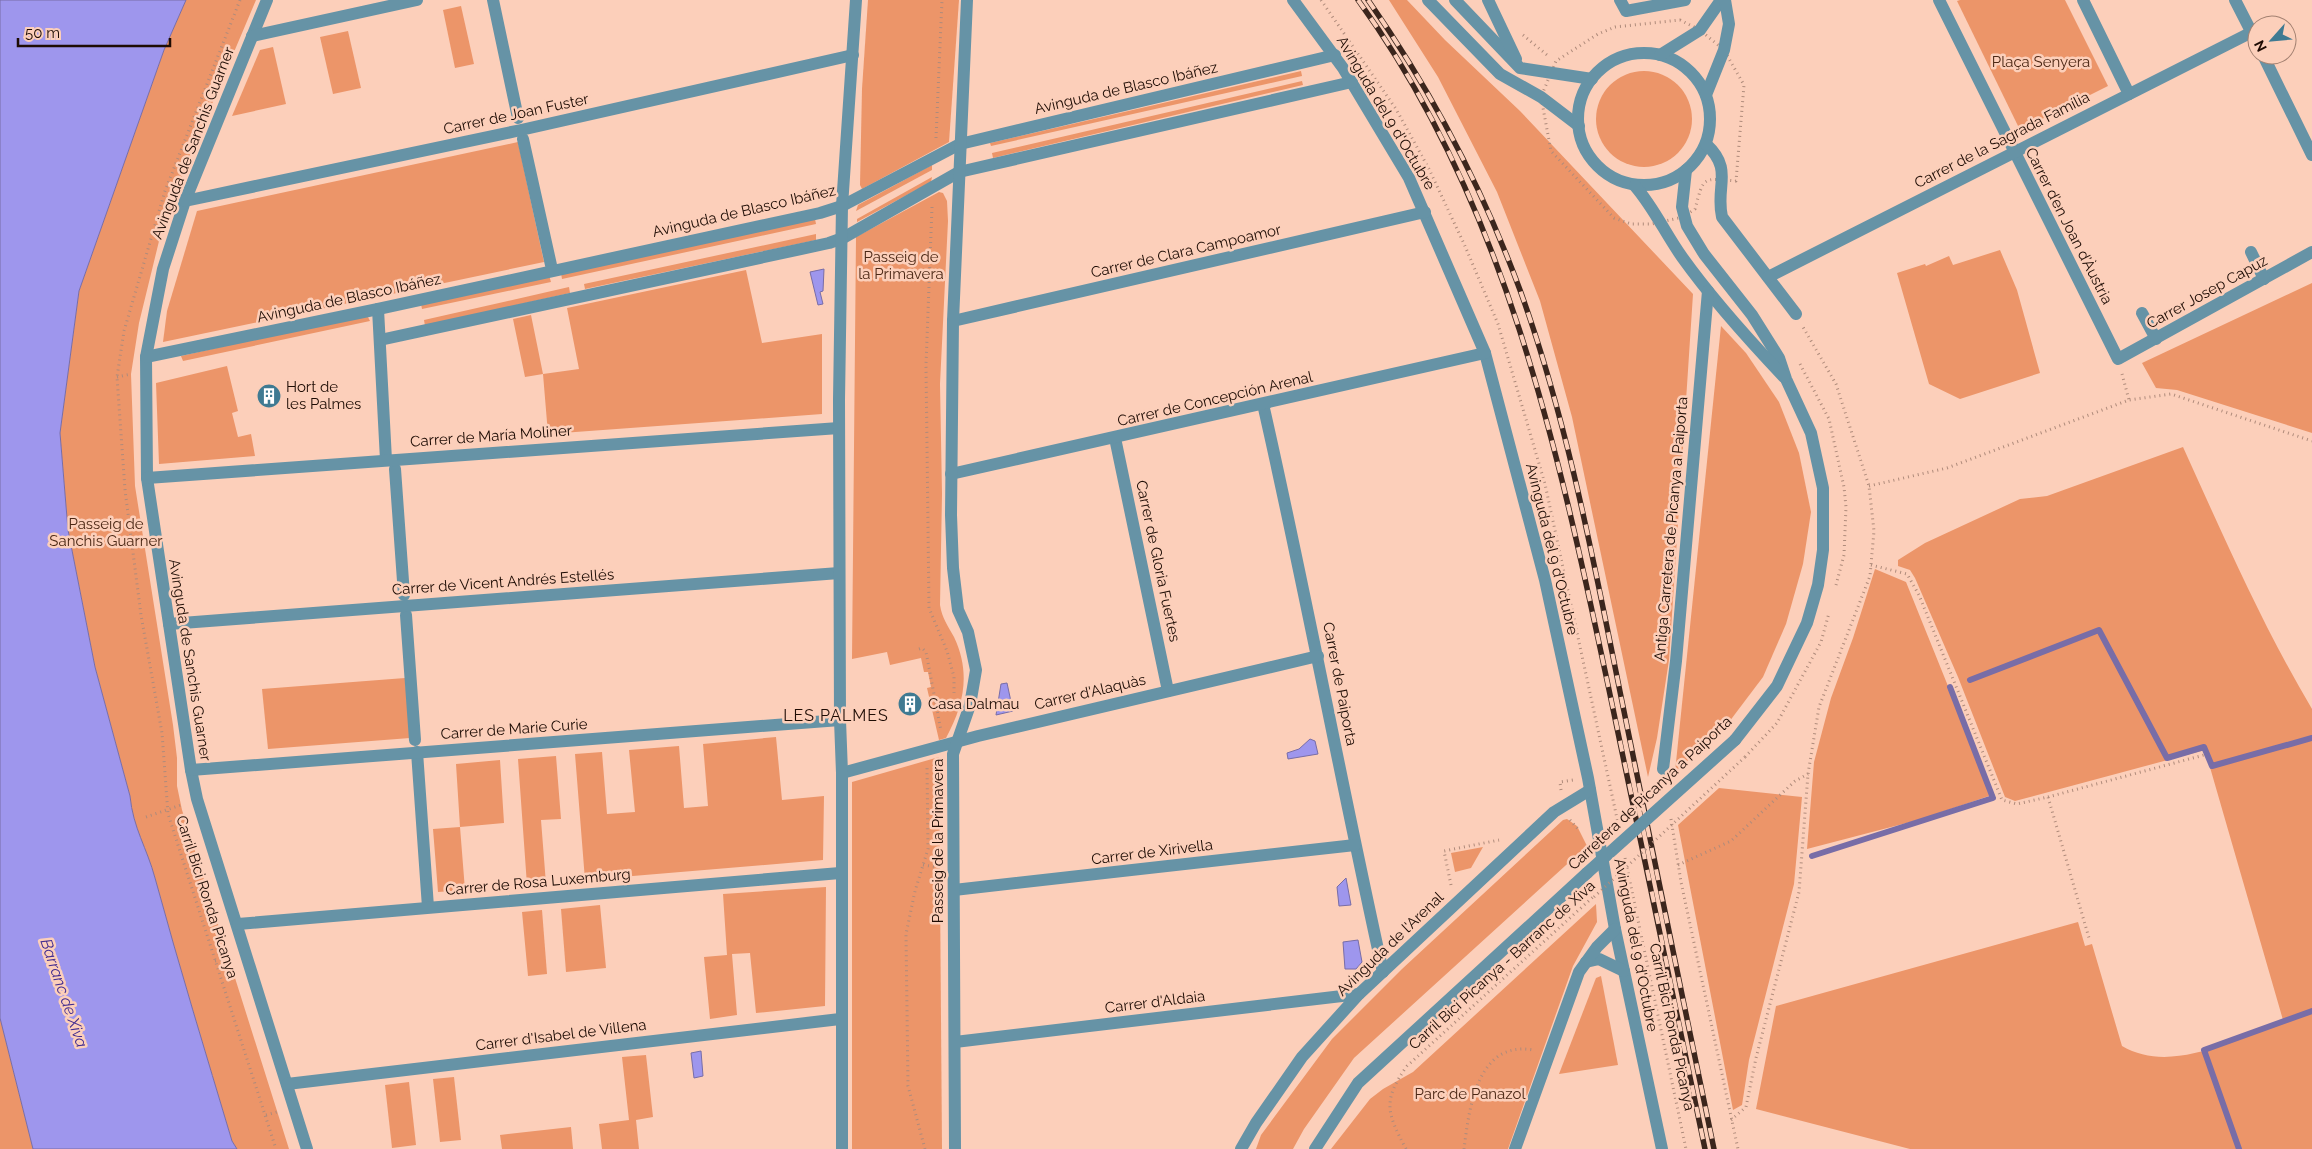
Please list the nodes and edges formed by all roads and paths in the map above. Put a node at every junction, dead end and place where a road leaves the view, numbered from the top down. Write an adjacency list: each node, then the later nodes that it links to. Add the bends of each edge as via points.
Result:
1 (267, 0): 20 (street, Avinguda de Sanchis Guarner)
2 (417, 0): 20 (street)
3 (494, 0): 33 (street)
4 (856, 0): 23 (street)
5 (942, 0): 36 (path)
6 (967, 0): 37 (street, Passeig de la Primavera)
7 (1293, 0): 25 (street, Avinguda del 9 d'Octubre)
8 (1428, 0): 34 (street, via 1500,74 1541,97)
9 (1455, 0): 28 (street)
10 (1488, 0): 28 (street)
11 (1685, 0): 17 (street)
12 (1721, 0): 19 (street)
13 (1725, 0): 22 (street, via 1729,24)
14 (1939, 0): 40 (street, Carrer d’en Joan d’Àustria)
15 (2083, 0): 31 (street)
16 (2236, 0): 18 (street)
17 (1623, 6)
18 (2247, 23)
19 (1700, 30): 22 (path); 24 (street); 26 (path, via 1680,20 1615,27)
20 (252, 36): 46 (street, Avinguda de Sanchis Guarner)
21 (2247, 41): 31 (street, Carrer de la Sagrada Família)
22 (1724, 50): 32 (street); 44 (path, via 1744,85 1736,182)
23 (853, 55): 46 (street, Carrer de Joan Fuster); 47 (street)
24 (1660, 55): 29 (street, via 1641,53 1623,57); 32 (street, via 1685,68)
25 (1335, 56): 30 (street, Avinguda del 9 d'Octubre); 37 (street, Avinguda de Blasco Ibáñez)
26 (1556, 61)
27 (2268, 65): 41 (street)
28 (1520, 68): 29 (street)
29 (1592, 79): 34 (street, via 1579,110)
30 (1352, 82): 43 (street); 48 (street, Avinguda del 9 d'Octubre)
31 (2128, 94): 40 (street, Carrer de la Sagrada Família)
32 (1706, 95): 38 (street, via 1710,128)
33 (518, 118)
34 (1579, 126): 45 (street, via 1590,157 1602,169)
35 (523, 139): 54 (street)
36 (936, 141)
37 (960, 144): 43 (street, Passeig de la Primavera); 47 (street, Avinguda de Blasco Ibáñez)
38 (1706, 144): 42 (street); 44 (street, via 1721,163)
39 (1551, 151): 50 (path, via 1607,213 1630,224)
40 (2014, 152): 55 (street, Carrer de la Sagrada Família); 66 (street, Carrer d’en Joan d’Àustria)
41 (2312, 155)
42 (1686, 170): 45 (street, via 1669,181); 49 (street, Carretera de Picanya a Paiporta)
43 (959, 172): 51 (street); 61 (street, Passeig de la Primavera)
44 (1723, 180): 49 (path, via 1704,182 1698,191 1695,209); 55 (street, via 1722,217)
45 (1635, 186): 50 (street, Carretera de Picanya a Paiporta)
46 (185, 201): 65 (street, Avinguda de Sanchis Guarner, via 163,269)
47 (842, 206): 51 (street); 58 (street, Avinguda de Blasco Ibáñez)
48 (1426, 212): 61 (street, Carrer de Clara Campoamor); 64 (street, Avinguda del 9 d'Octubre)
49 (1683, 217): 50 (path); 69 (street, Carretera de Picanya a Paiporta, via 1696,243 1773,346)
50 (1661, 223): 57 (street, Carretera de Picanya a Paiporta)
51 (843, 238): 63 (street); 72 (street)
52 (2251, 252): 56 (street)
53 (2312, 252): 56 (street, Carrer Josep Capuz)
54 (551, 264)
55 (1768, 277): 60 (street)
56 (2264, 278): 62 (street, Carrer Josep Capuz)
57 (1708, 291): 69 (street, Carretera de Picanya a Paiporta); 100 (street, Antiga Carretera de Picanya a Paiporta, via 1676,661)
58 (378, 309): 63 (street); 65 (street, Avinguda de Blasco Ibáñez)
59 (2142, 313): 62 (street)
60 (1796, 314): 79 (path, via 1836,384)
61 (953, 321): 77 (street, Passeig de la Primavera)
62 (2156, 339): 66 (street, Carrer Josep Capuz)
63 (380, 340): 75 (street)
64 (1484, 354): 71 (street, Carrer de Concepción Arenal); 104 (street, Avinguda del 9 d'Octubre, via 1542,568)
65 (146, 357): 78 (street, Avinguda de Sanchis Guarner)
66 (2118, 359): 70 (path)
67 (131, 374): 68 (path)
68 (117, 377)
69 (1786, 379): 144 (street, Carretera de Picanya a Paiporta, bridge, via 1811,433 1819,460 1824,519 1818,585 1807,623 1777,686 1735,740 1358,1083)
70 (2129, 400): 74 (path, via 2171,394); 79 (path, via 1947,468)
71 (1263, 404): 73 (street, Carrer de Concepción Arenal); 89 (street, Carrer de Paiporta)
72 (839, 428): 75 (street, Carrer de María Moliner); 81 (street)
73 (1115, 438): 77 (street, Carrer de Concepción Arenal); 90 (street, Carrer de Gloria Fuertes)
74 (2312, 441)
75 (386, 460): 78 (street, Carrer de María Moliner)
76 (395, 469): 82 (street)
77 (951, 474): 93 (street, Passeig de la Primavera, via 951,532 957,601 976,670)
78 (147, 478): 87 (street, Avinguda de Sanchis Guarner)
79 (1869, 486): 80 (path, via 1874,532)
80 (1871, 565): 103 (path, via 1870,576 1819,707); 105 (path, via 1907,574 1919,595 2002,800 2017,804)
81 (839, 573): 87 (street, Carrer de Vicent Andrés Estellés); 91 (street)
82 (404, 595)
83 (147, 606): 84 (path)
84 (140, 607)
85 (141, 615): 96 (path, Carril Bici Ronda Picanya)
86 (406, 615): 94 (street)
87 (169, 624): 101 (street, Avinguda de Sanchis Guarner)
88 (918, 649): 92 (path, via 926,652)
89 (1318, 656): 90 (street, Carrer d'Alaquàs); 113 (street, Carrer de Paiporta)
90 (1168, 691): 93 (street, Carrer d'Alaquàs)
91 (840, 720): 94 (street, Carrer de Marie Curie); 102 (street)
92 (942, 739)
93 (959, 742): 102 (street, Carrer d'Alaquàs); 119 (street, Passeig de la Primavera, via 953,754)
94 (416, 746): 101 (street, Carrer de Marie Curie); 121 (street)
95 (169, 752): 96 (path)
96 (163, 754): 107 (path, Carril Bici Ronda Picanya)
97 (2204, 755): 105 (path)
98 (1745, 757): 145 (path, Carril Bici Picanya - Barranc de Xiva, bridge, via 1407,1066 1393,1087 1388,1108)
99 (927, 762): 116 (path, via 928,849)
100 (1663, 769)
101 (191, 770): 122 (street, Avinguda de Sanchis Guarner, via 197,799)
102 (842, 773): 118 (street)
103 (1808, 774): 115 (path, via 1795,781 1731,840); 137 (path, via 1799,892 1746,1107)
104 (1590, 790): 123 (street, Avinguda del 9 d'Octubre); 129 (street, Avinguda de l'Arenal, via 1554,812)
105 (2048, 797): 124 (path)
106 (181, 805): 107 (path)
107 (167, 810): 108 (path); 126 (path, Carril Bici Ronda Picanya)
108 (146, 817)
109 (1671, 817): 115 (path)
110 (1618, 822): 111 (path)
111 (1620, 831)
112 (1500, 840): 120 (path, via 1444,851)
113 (1355, 845): 119 (street, Carrer de Xirivella); 129 (street, Carrer de Paiporta)
114 (1624, 851): 149 (path, Carril Bici Ronda Picanya)
115 (1678, 865): 137 (path)
116 (923, 866): 117 (path); 141 (path, via 906,934 908,1086)
117 (941, 867)
118 (840, 873): 121 (street, Carrer de Rosa Luxemburg); 131 (street)
119 (954, 890): 132 (street, Passeig de la Primavera)
120 (1452, 891)
121 (428, 907): 122 (street, Carrer de Rosa Luxemburg)
122 (238, 924): 134 (street, Avinguda de Sanchis Guarner)
123 (1615, 929): 127 (street); 128 (street, Avinguda del 9 d'Octubre)
124 (2089, 938)
125 (229, 957): 126 (path)
126 (215, 961): 136 (path, Carril Bici Ronda Picanya)
127 (1586, 962): 128 (street, via 1598,959); 147 (street, via 1579,972)
128 (1624, 971): 148 (street, Avinguda del 9 d'Octubre)
129 (1383, 972): 130 (street, Avinguda de l'Arenal)
130 (1359, 994): 132 (street, Carrer d'Aldaia); 143 (street, Avinguda de l'Arenal, via 1302,1057)
131 (840, 1019): 134 (street, Carrer d'Isabel de Villena); 140 (street)
132 (955, 1042): 142 (street, Passeig de la Primavera)
133 (1536, 1050): 146 (path, via 1520,1048 1504,1052 1487,1066 1470,1106)
134 (286, 1084): 139 (street, Avinguda de Sanchis Guarner)
135 (277, 1112): 136 (path)
136 (265, 1115): 138 (path, Carril Bici Ronda Picanya)
137 (1732, 1120): 150 (path)
138 (276, 1149)
139 (307, 1149)
140 (842, 1149)
141 (925, 1149)
142 (955, 1149)
143 (1241, 1149)
144 (1315, 1149)
145 (1406, 1149)
146 (1464, 1149)
147 (1515, 1149)
148 (1662, 1149)
149 (1686, 1149)
150 (1738, 1149)

